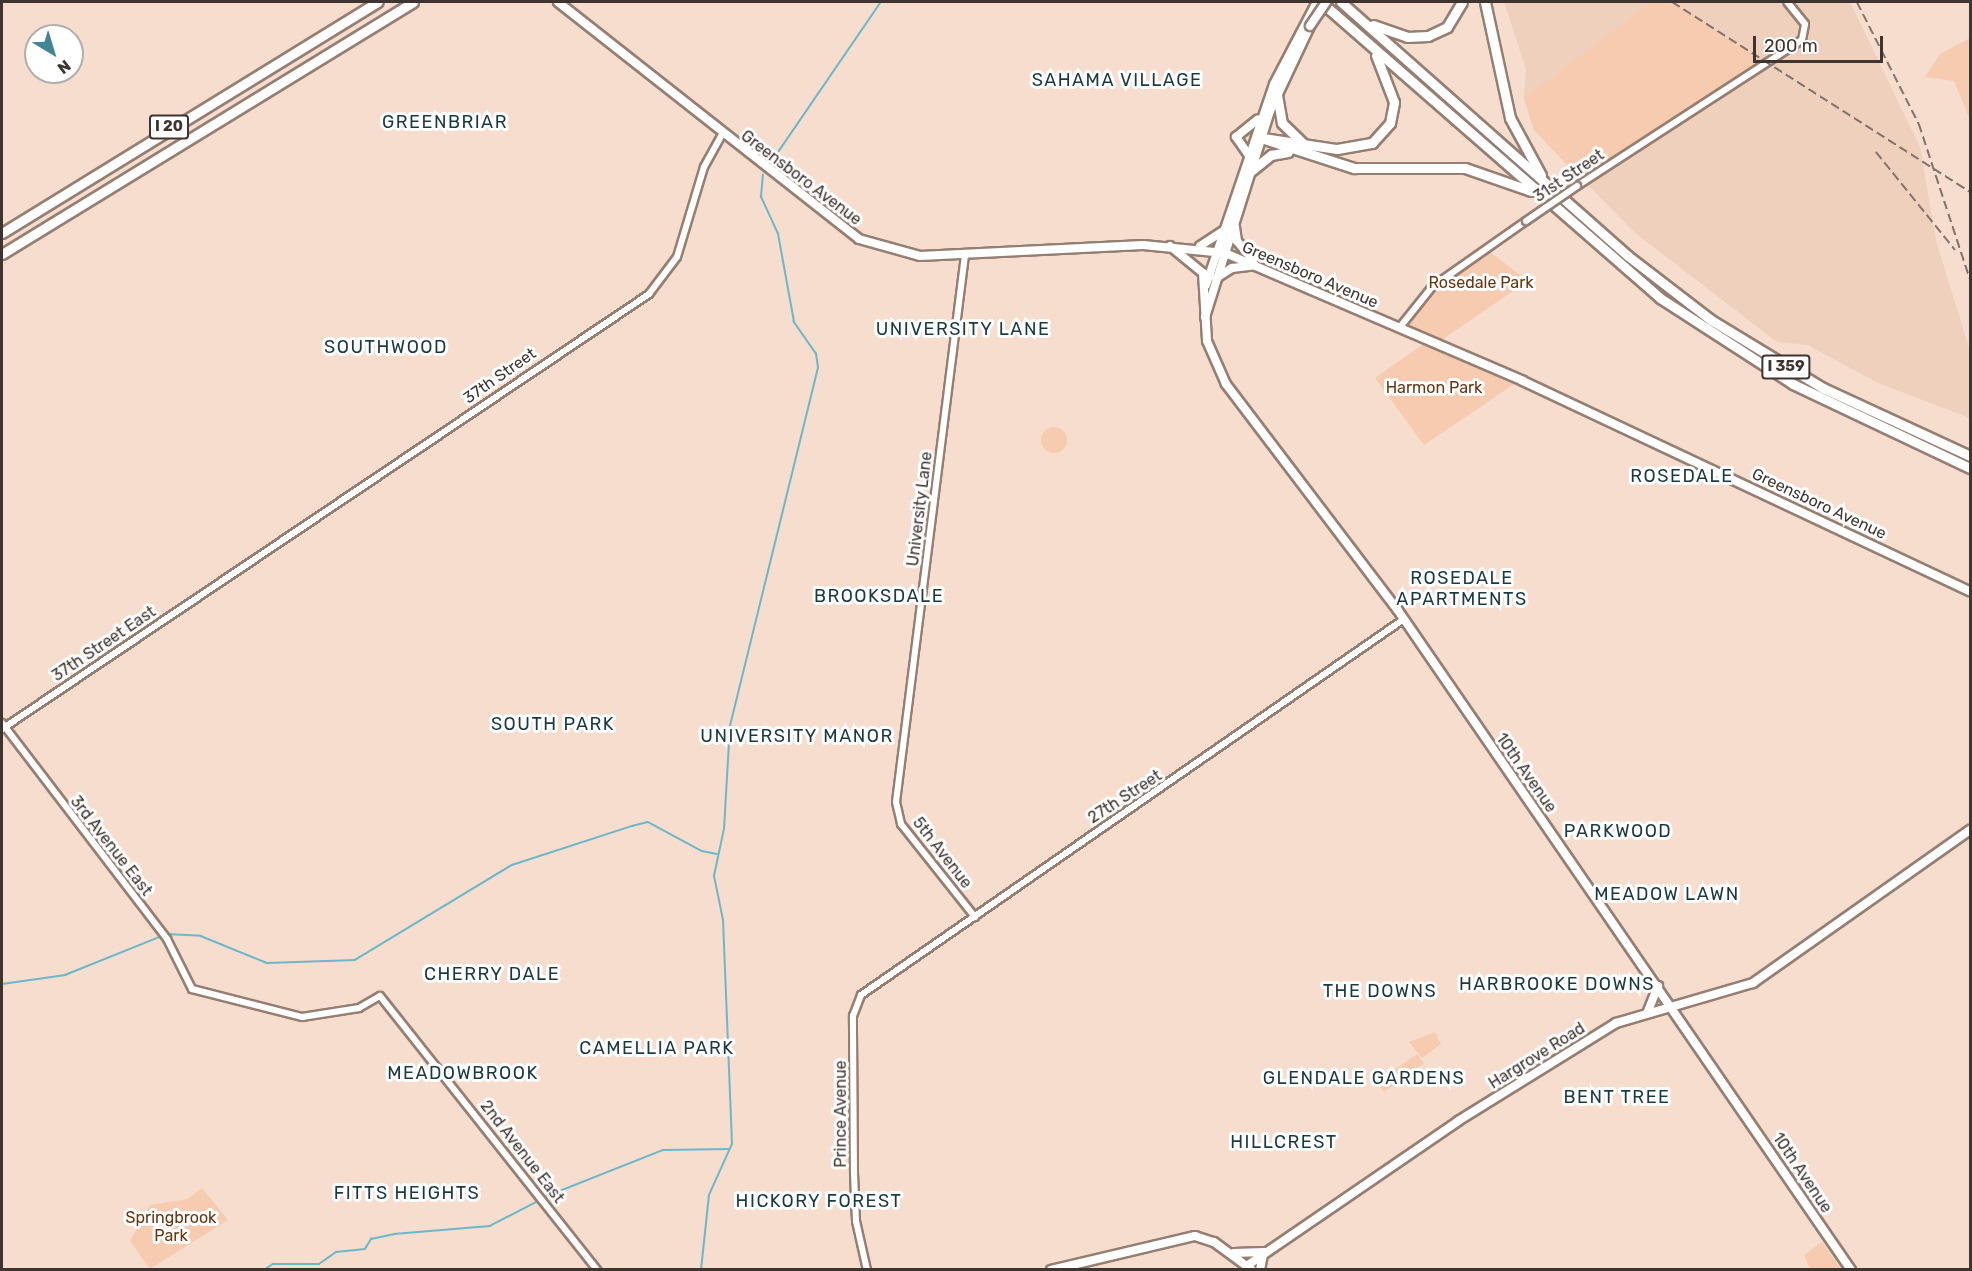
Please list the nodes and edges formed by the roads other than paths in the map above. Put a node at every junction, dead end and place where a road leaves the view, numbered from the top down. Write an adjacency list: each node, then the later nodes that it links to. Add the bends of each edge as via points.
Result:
1 (378, 2): 25 (highway, I 20)
2 (413, 2): 29 (highway, I 20)
3 (558, 2): 15 (main road, Greensboro Avenue)
4 (1319, 2): 11 (main road); 12 (highway, I 359)
5 (1326, 2): 11 (main road, bridge)
6 (1341, 2): 10 (highway, I 359)
7 (1462, 2): 10 (highway, via 1447,27 1428,36 1407,37)
8 (1485, 2): 21 (highway, via 1513,125)
9 (1787, 2): 35 (street, 31st Street, bridge, via 1802,19 1804,36 1432,287)
10 (1363, 20): 21 (highway, I 359)
11 (1307, 24): 13 (main road); 14 (main road)
12 (1368, 43): 17 (highway, via 1393,92 1393,113 1384,132 1358,149); 22 (highway, I 359)
13 (1277, 94): 16 (main road); 17 (highway, via 1282,123)
14 (1262, 116): 16 (main road); 19 (main road, via 1236,137)
15 (722, 134): 30 (main road, Greensboro Avenue, via 859,239 905,255); 38 (street, 37th Street, via 704,167 677,257 649,294)
16 (1257, 138): 17 (highway); 18 (highway); 19 (main road); 20 (main road)
17 (1304, 143)
18 (1292, 152): 20 (highway, via 1272,155); 22 (highway, via 1370,170 1480,171)
19 (1248, 154): 24 (main road)
20 (1251, 171): 23 (main road)
21 (1549, 187): 36 (highway, I 359, via 1669,289 1755,348 1847,400)
22 (1539, 195): 37 (highway, I 359, via 1652,292 1739,352 1843,411)
23 (1235, 225): 28 (main road); 31 (main road, via 1237,241)
24 (1226, 229): 27 (main road); 28 (main road)
25 (2, 233)
26 (1169, 246): 27 (main road, Greensboro Avenue); 30 (main road, Greensboro Avenue); 33 (main road, via 1194,261)
27 (1196, 247): 28 (main road, Greensboro Avenue)
28 (1222, 252): 31 (main road, Greensboro Avenue); 32 (main road); 33 (main road)
29 (2, 254)
30 (965, 255): 42 (street, University Lane)
31 (1259, 264): 32 (main road, via 1232,268); 35 (main road, Greensboro Avenue)
32 (1216, 278): 34 (main road)
33 (1206, 286): 34 (main road, 10th Avenue)
34 (1205, 317): 40 (main road, 10th Avenue, via 1210,351 1226,384)
35 (1400, 327): 39 (main road, Greensboro Avenue)
36 (1971, 456)
37 (1967, 467)
38 (221, 582): 41 (street, 37th Street East)
39 (1971, 591)
40 (1404, 619): 44 (street, 27th Street); 45 (main road, 10th Avenue)
41 (2, 726): 47 (street, 3rd Avenue East, via 167,939 192,989 302,1017 359,1008)
42 (896, 802): 44 (street, 5th Avenue, via 901,824)
43 (1971, 830): 48 (main road, Hargrove Road, via 1753,983)
44 (975, 917): 46 (street, 27th Street)
45 (1658, 986): 48 (main road, 10th Avenue); 49 (main road)
46 (861, 994): 54 (street, Prince Avenue, via 853,1016 854,1174 856,1221)
47 (380, 996): 53 (street, 2nd Avenue East)
48 (1673, 1007): 49 (main road, Hargrove Road); 57 (main road, 10th Avenue)
49 (1648, 1011): 51 (main road, Hargrove Road, via 1616,1023 1458,1121)
50 (1230, 1252): 51 (main road); 52 (main road, Hargrove Road); 55 (main road, Hargrove Road, via 1206,1238 1184,1237)
51 (1265, 1252): 52 (main road, Hargrove Road); 56 (main road)
52 (1250, 1267)
53 (597, 1269)
54 (867, 1269)
55 (1051, 1269)
56 (1260, 1269)
57 (1851, 1269)

